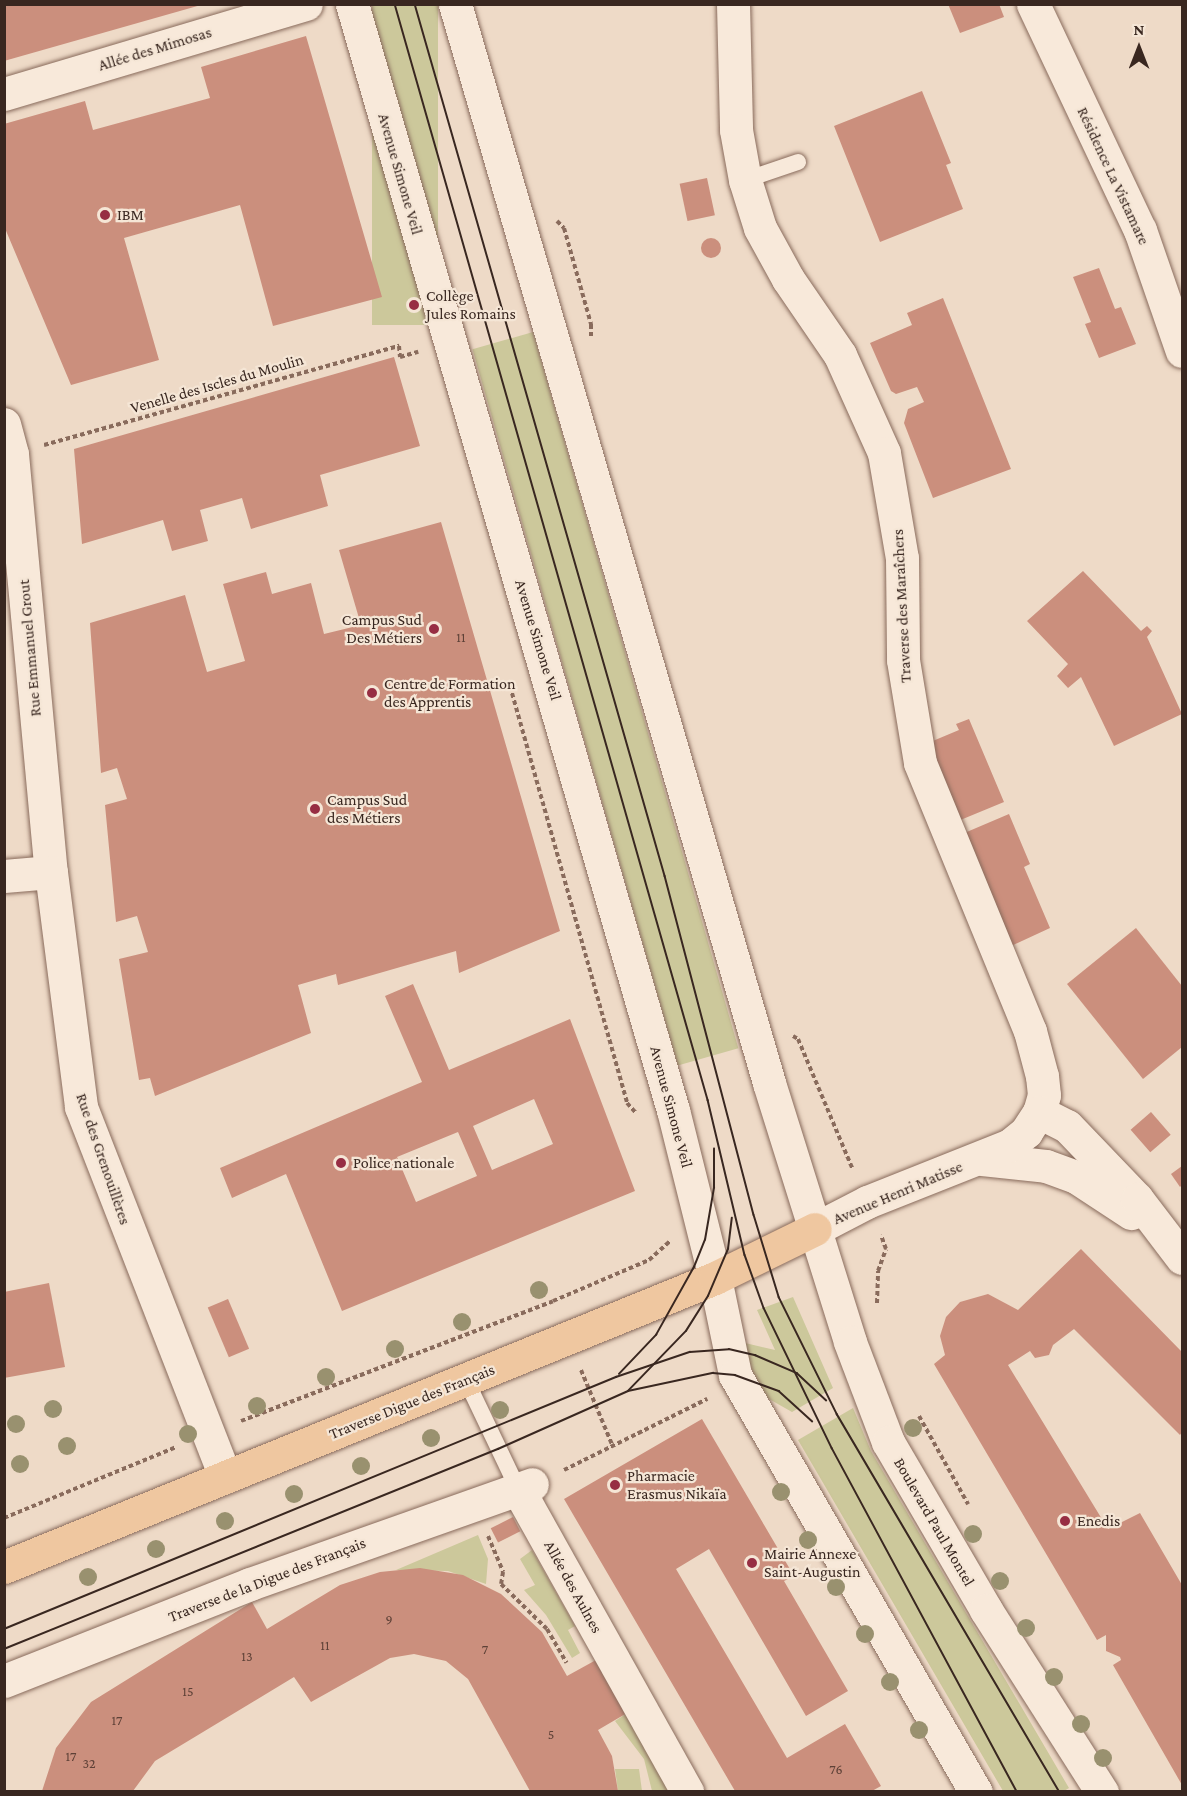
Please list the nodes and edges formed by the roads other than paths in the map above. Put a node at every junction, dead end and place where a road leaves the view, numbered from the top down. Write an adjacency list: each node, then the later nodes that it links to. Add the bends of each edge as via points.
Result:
1 (306, 4): 6 (street, Allée des Mimosas)
2 (352, 4): 17 (street, Avenue Simone Veil, via 557,702 670,1101)
3 (455, 4): 15 (street, via 765,1072)
4 (733, 4): 8 (street, Traverse des Maraîchers, via 736,130)
5 (1033, 4): 9 (street, Résidence La Vistamare, via 1140,230)
6 (4, 94)
7 (798, 162): 8 (lane)
8 (745, 180): 13 (street, Traverse des Maraîchers, via 760,228 788,279 840,355 884,453 902,558 903,660 920,763 1030,1031 1042,1076 1044,1095)
9 (1182, 351)
10 (8, 439): 11 (street, Rue Emmanuel Grout)
11 (51, 872): 12 (street); 19 (street, Rue des Grenouillères, via 81,1107)
12 (4, 876)
13 (1039, 1112): 14 (street, Avenue Henri Matisse, via 1026,1132); 16 (street, Avenue Henri Matisse, via 1067,1126 1137,1199)
14 (982, 1159): 15 (street, Avenue Henri Matisse, via 867,1202); 16 (street, Avenue Henri Matisse, via 1046,1166 1076,1177)
15 (815, 1228): 17 (main road, Traverse Digue des Français); 25 (street, Boulevard Paul Montel, via 850,1342 888,1442 986,1610)
16 (1174, 1249)
17 (715, 1278): 18 (main road, Traverse Digue des Français); 23 (street, via 735,1375 747,1401)
18 (466, 1380): 19 (main road, Traverse Digue des Français); 20 (lane, Allée des Aulnes)
19 (225, 1477): 21 (main road, Traverse Digue des Français)
20 (537, 1481): 22 (street, Traverse de la Digue des Français, via 250,1584); 24 (street, Allée des Aulnes)
21 (4, 1567)
22 (4, 1681)
23 (966, 1788)
24 (687, 1791)
25 (1102, 1791)

